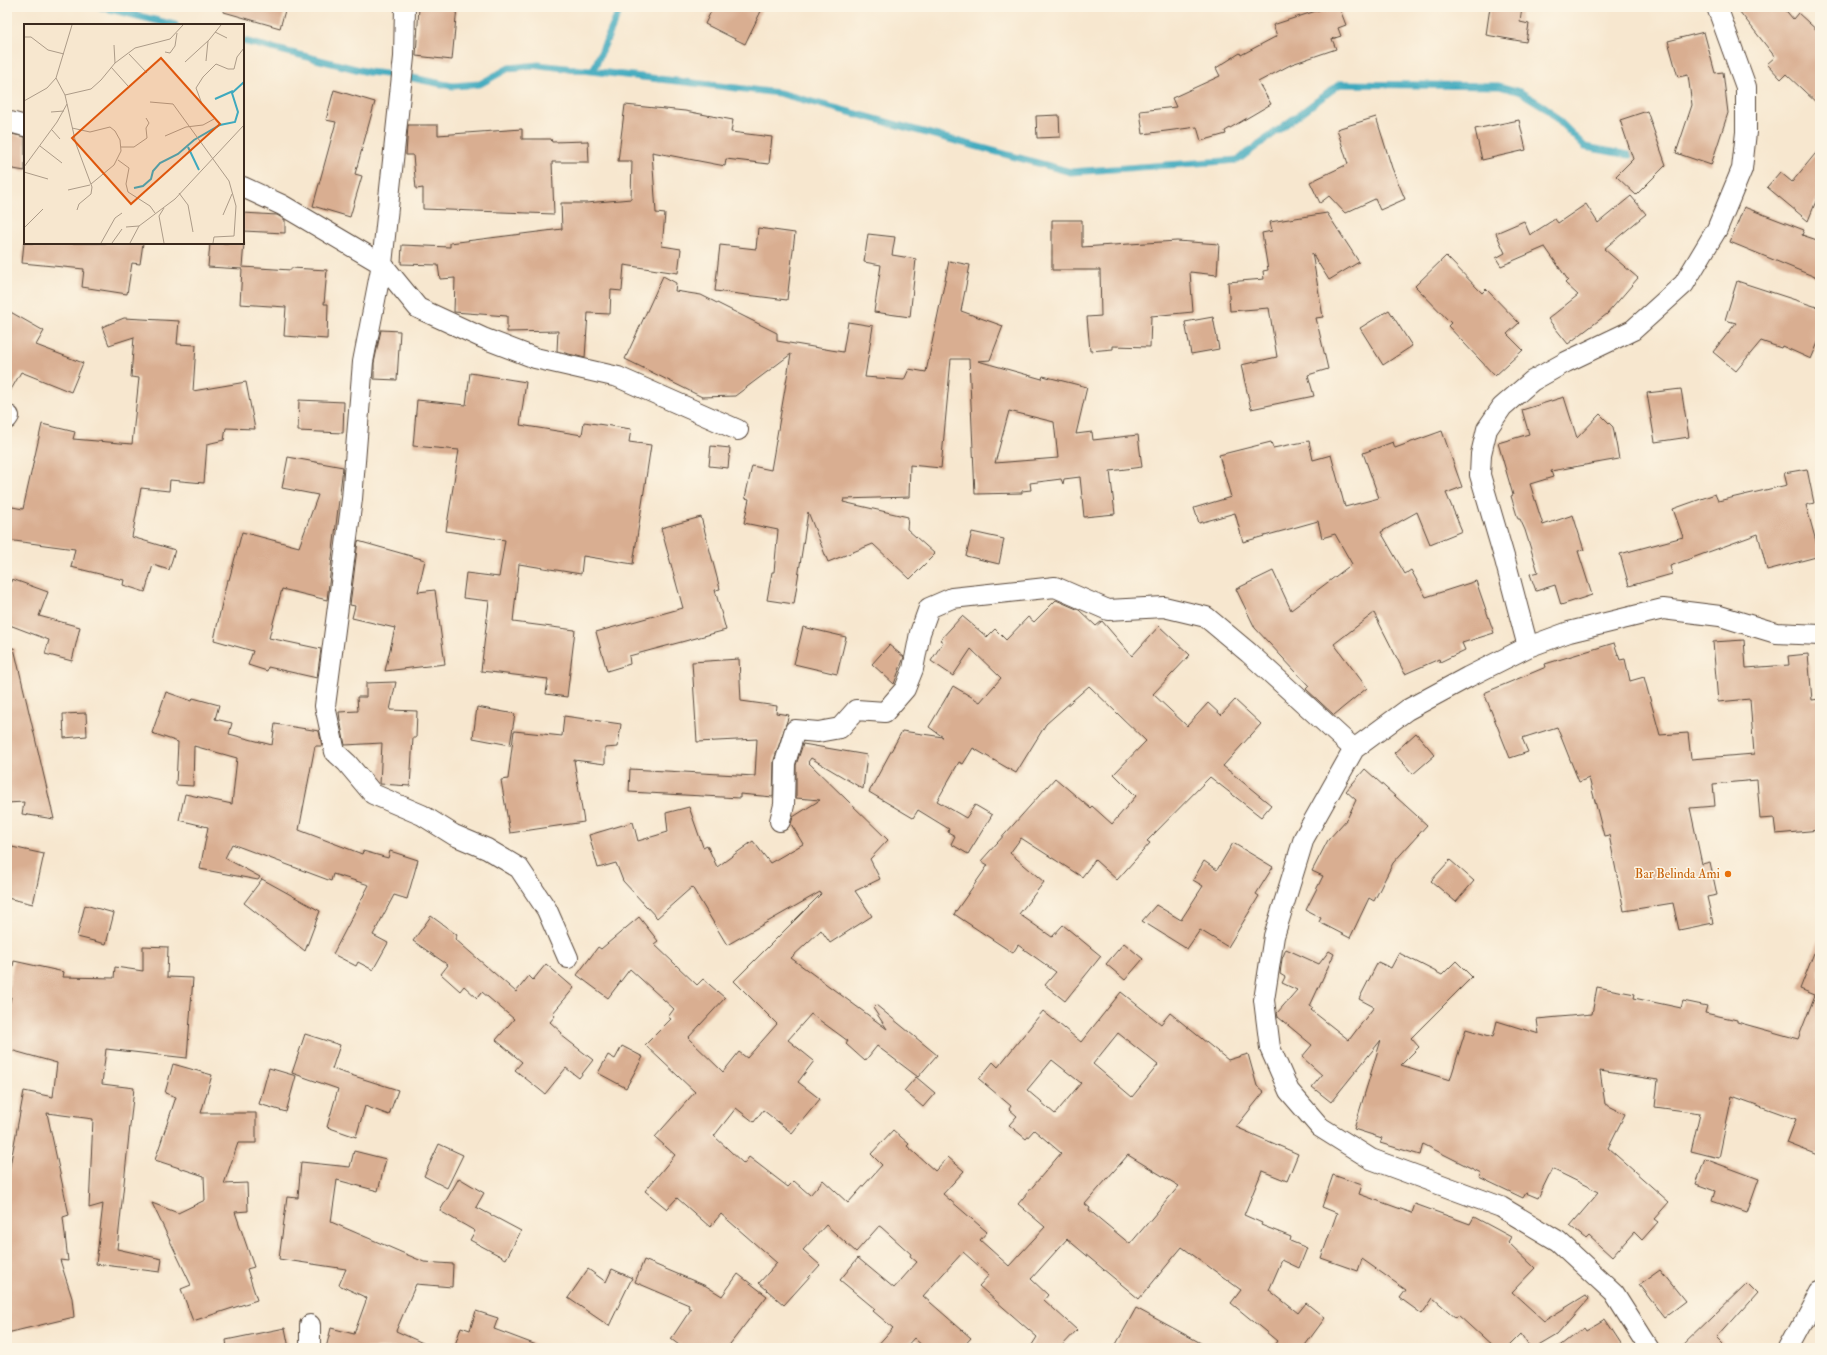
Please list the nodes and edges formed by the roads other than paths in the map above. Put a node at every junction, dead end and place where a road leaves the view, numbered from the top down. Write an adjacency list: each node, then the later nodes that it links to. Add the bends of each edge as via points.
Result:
1 (405, 7): 4 (street, via 404,57)
2 (1717, 7): 7 (street, via 1746,88 1746,132 1742,169 1717,229 1684,284 1633,330 1532,381 1502,407 1487,429 1481,454 1480,476)
3 (244, 187): 4 (street, via 282,205)
4 (382, 264): 5 (street, via 418,308 483,338 536,358 618,377); 10 (street, via 363,362 352,499 325,706 335,752 373,794 422,815 519,868 547,910)
5 (738, 430)
6 (1820, 634): 7 (street, via 1776,633 1720,616 1663,609 1569,632)
7 (1528, 647): 8 (street, via 1407,710)
8 (1354, 749): 9 (street, via 1206,616 1164,607 1108,610 1055,586 952,598 929,608 905,689 885,712 856,710 840,728 818,732 795,730 785,763 784,805); 14 (street, via 1304,838 1274,936 1264,1000 1270,1048 1289,1091 1320,1128 1371,1159 1502,1207 1558,1241 1614,1293)
9 (780, 821)
10 (568, 958)
11 (1820, 1292): 15 (street)
12 (310, 1325): 13 (street)
13 (310, 1348)
14 (1650, 1348)
15 (1790, 1348)

